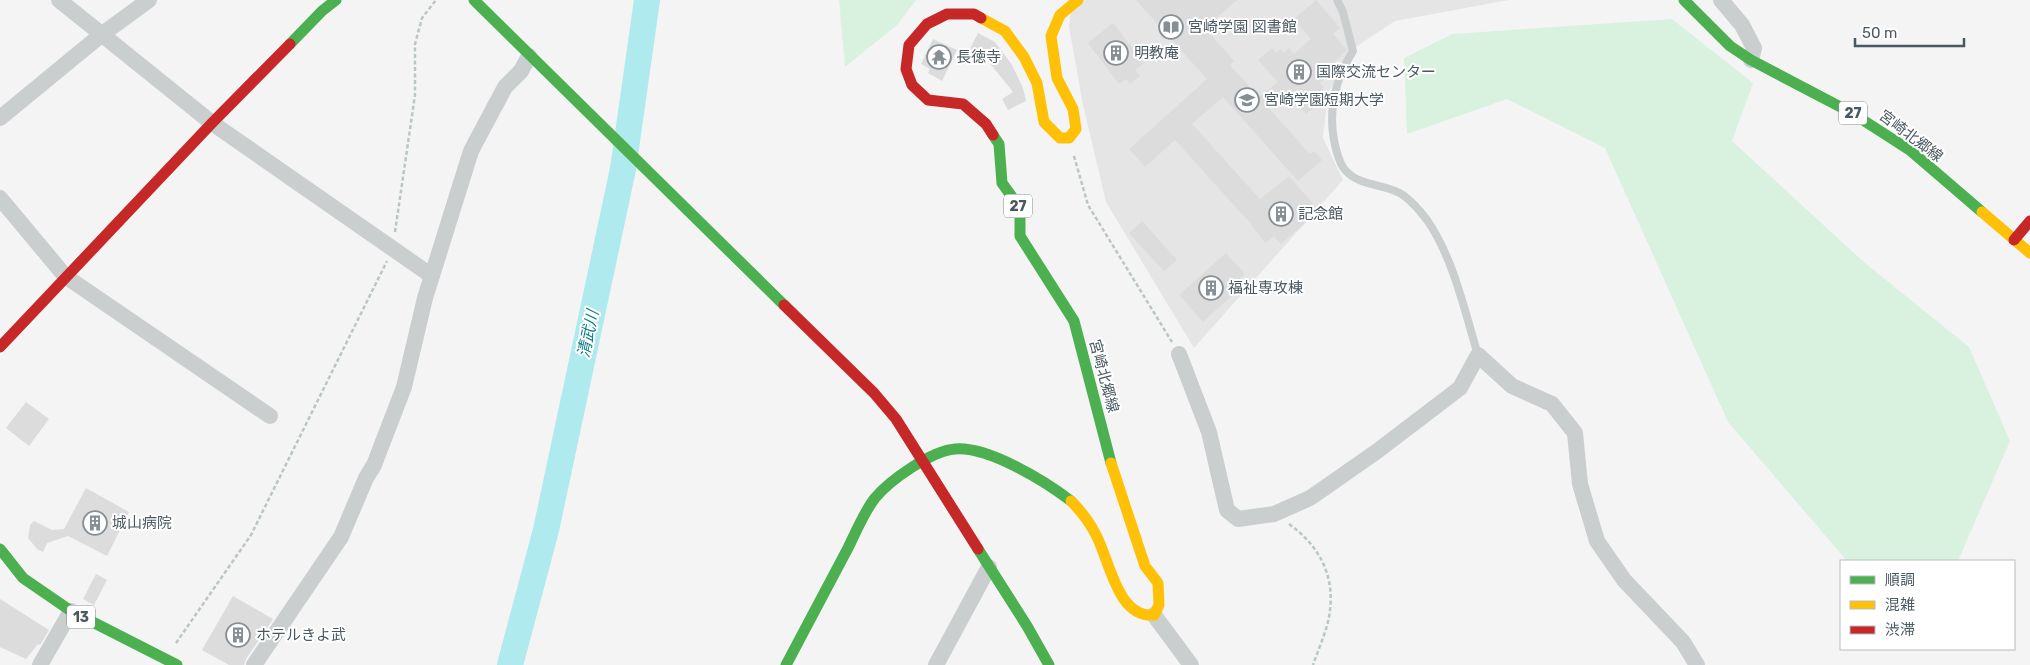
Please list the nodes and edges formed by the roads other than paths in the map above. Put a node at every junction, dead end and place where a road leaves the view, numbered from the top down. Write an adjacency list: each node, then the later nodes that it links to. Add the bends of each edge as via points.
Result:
1 (58, 0): 9 (street)
2 (149, 0): 9 (street)
3 (336, 0): 13 (main road)
4 (474, 0): 10 (main road)
5 (1078, 0): 28 (main road, 宮崎北郷線 / 27, via 1060,15 1052,36 1057,78 1073,109 1076,129 1069,138 1060,138 1044,122 1037,83 1024,57 1005,31 974,14 947,14 927,24 909,45 906,69 912,85 928,100 963,104 986,124 999,144 1002,183 1020,208 1020,236 1074,321 1113,469 1145,566 1158,583 1160,605)
6 (1337, 0): 22 (lane, via 1353,51 1343,67 1332,106 1332,135 1338,158 1347,173 1403,195 1427,220 1445,255)
7 (1684, 0): 11 (main road, 宮崎北郷線 / 27, via 1730,46)
8 (1722, 0): 11 (street, via 1742,25 1754,48)
9 (101, 35): 12 (street); 13 (street)
10 (528, 56): 19 (street, via 520,71 505,87 471,151); 24 (main road, via 874,393 896,419)
11 (1751, 60): 16 (main road, 宮崎北郷線 / 27, via 1877,128 1910,151)
12 (0, 118)
13 (212, 123): 18 (main road); 19 (street)
14 (0, 198): 18 (street)
15 (2030, 220): 16 (main road)
16 (2014, 240): 17 (main road, 宮崎北郷線 / 27)
17 (2030, 254)
18 (65, 276): 20 (main road); 23 (street)
19 (432, 276): 31 (street, via 404,387 341,537)
20 (0, 347)
21 (1179, 354): 22 (street, via 1210,432 1228,510 1238,519 1274,514 1310,498 1460,388)
22 (1478, 355): 36 (street, via 1512,386 1552,404 1575,433 1580,484 1597,541 1624,580 1683,642)
23 (270, 416)
24 (922, 461): 26 (main road); 28 (main road, via 955,449 984,453 1046,484 1070,501 1091,526 1119,591 1133,611); 32 (main road, via 891,480 874,499)
25 (0, 549): 27 (main road, 13, via 23,578)
26 (989, 567): 33 (street); 34 (main road)
27 (71, 611): 29 (street); 30 (main road, 13)
28 (1154, 615): 35 (street)
29 (40, 665)
30 (177, 665)
31 (254, 665)
32 (786, 665)
33 (936, 665)
34 (1049, 665)
35 (1191, 665)
36 (1697, 665)

